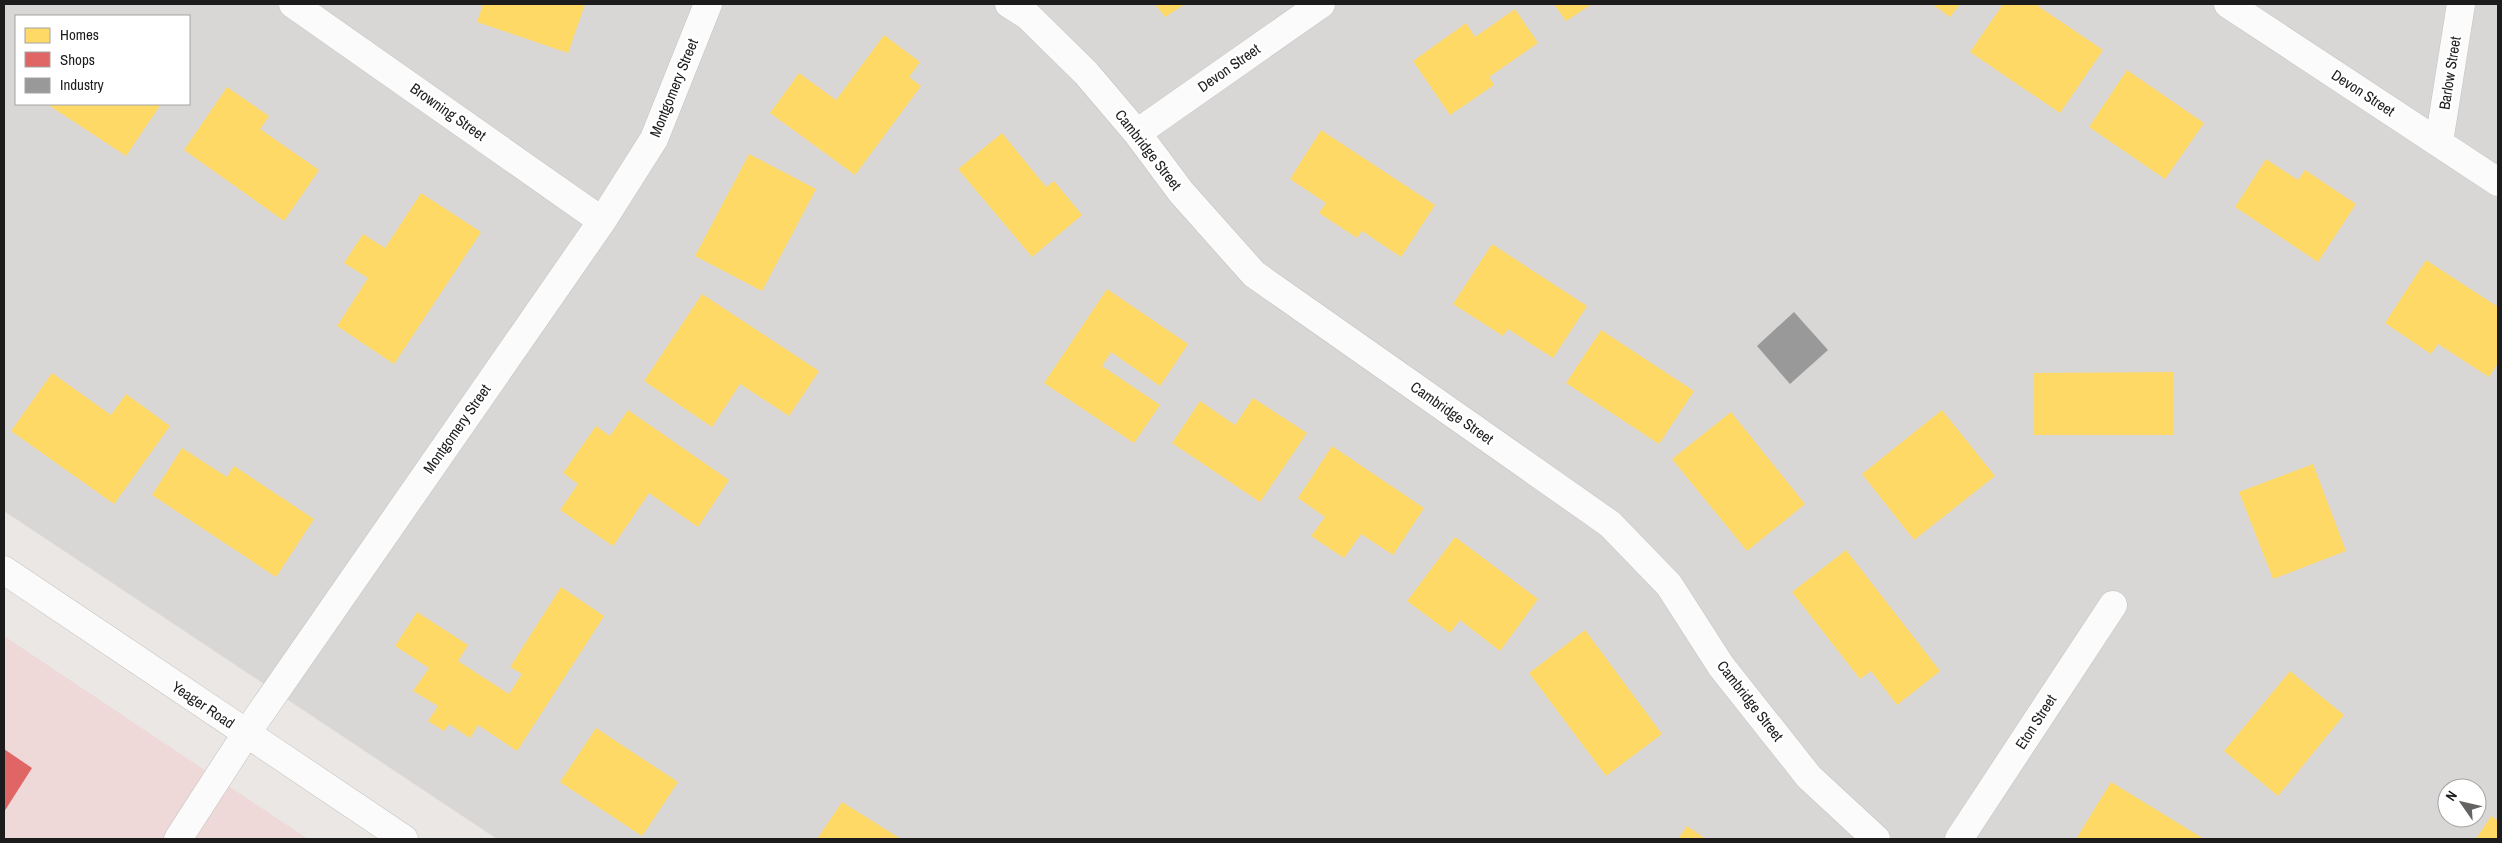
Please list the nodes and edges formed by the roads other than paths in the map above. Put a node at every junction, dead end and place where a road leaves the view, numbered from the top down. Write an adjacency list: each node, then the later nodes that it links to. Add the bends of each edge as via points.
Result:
1 (293, 4): 10 (street, Browning Street)
2 (708, 4): 10 (street, Montgomery Street, via 654,139)
3 (1009, 4): 7 (street, Cambridge Street, via 1028,16 1086,73)
4 (1321, 4): 7 (street, Devon Street)
5 (2228, 4): 8 (street, Devon Street)
6 (2461, 4): 8 (street, Barlow Street)
7 (1137, 133): 16 (street, Cambridge Street, via 1181,192 1254,274 1610,524 1669,585 1721,666 1809,777)
8 (2439, 142): 9 (street, Devon Street)
9 (2498, 182)
10 (602, 221): 13 (street, Montgomery Street)
11 (4, 570): 13 (street, Yeager Road)
12 (2113, 605): 17 (street, Eton Street)
13 (246, 734): 14 (street, Montgomery Street); 15 (street, Yeager Road)
14 (178, 839)
15 (404, 839)
16 (1876, 839)
17 (1959, 839)

